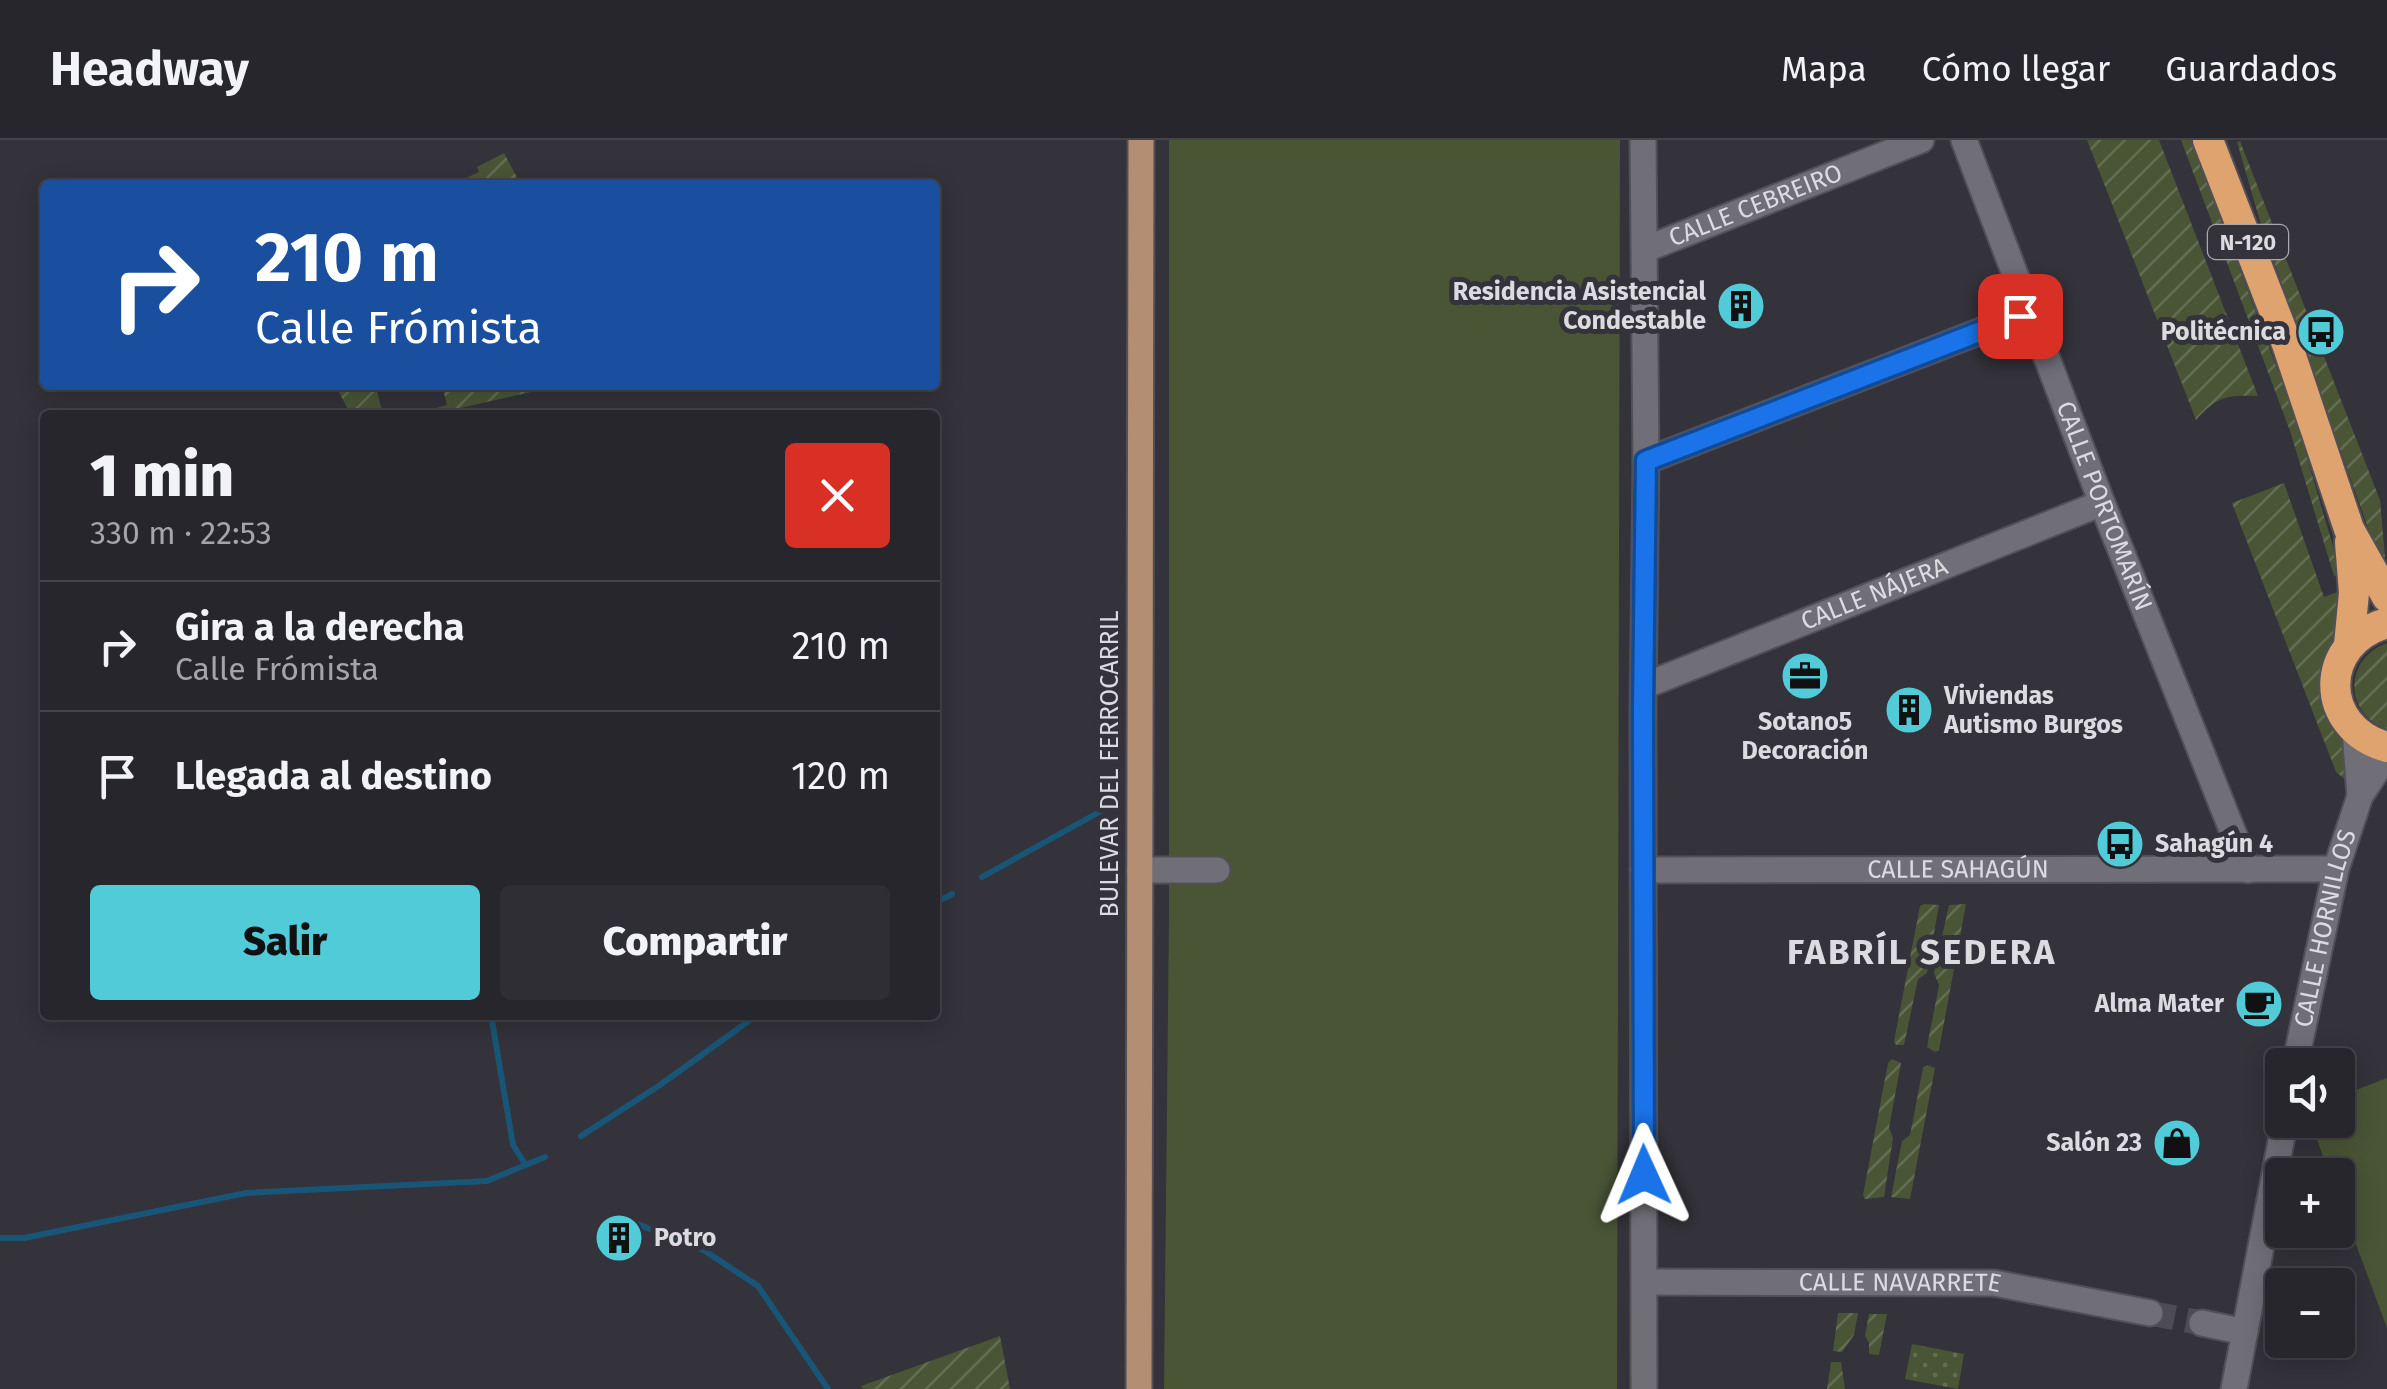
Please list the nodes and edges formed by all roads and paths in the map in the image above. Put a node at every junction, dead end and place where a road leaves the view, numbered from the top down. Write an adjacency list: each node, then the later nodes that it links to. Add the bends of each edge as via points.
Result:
1 (1141, 140): 19 (main road, BULEVAR DEL FERROCARRIL)
2 (1643, 140): 6 (street)
3 (1921, 140): 6 (street, CALLE CEBREIRO)
4 (1964, 140): 7 (street, CALLE PORTOMARÍN)
5 (2208, 140): 10 (highway, N-120)
6 (1646, 249): 8 (street)
7 (2030, 312): 8 (street); 9 (street, CALLE PORTOMARÍN)
8 (1646, 461): 14 (street)
9 (2102, 502): 14 (street, CALLE NÁJERA); 22 (street, CALLE PORTOMARÍN)
10 (2349, 528): 11 (highway); 13 (highway)
11 (2387, 598)
12 (2387, 624): 13 (highway)
13 (2349, 645): 15 (highway, via 2337,669 2336,696)
14 (1644, 686): 21 (street)
15 (2355, 731): 16 (highway); 18 (street, CALLE HORNILLOS)
16 (2387, 746)
17 (2387, 755): 18 (street, CALLE HORNILLOS)
18 (2360, 796): 23 (street, CALLE HORNILLOS)
19 (1140, 870): 20 (street); 31 (main road, BULEVAR DEL FERROCARRIL)
20 (1218, 870)
21 (1643, 870): 22 (street, CALLE SAHAGÚN); 27 (street)
22 (2261, 870): 23 (street, CALLE SAHAGÚN); 24 (street, via 2296,877 2309,888)
23 (2336, 870): 24 (street, CALLE HORNILLOS)
24 (2324, 921): 25 (street, CALLE HORNILLOS)
25 (2298, 1048)
26 (2281, 1138): 30 (street)
27 (1645, 1282): 28 (street, CALLE NAVARRETE, via 1994,1283); 32 (street)
28 (2150, 1313)
29 (2202, 1324): 30 (street)
30 (2245, 1332): 33 (street)
31 (1139, 1389)
32 (1644, 1389)
33 (2234, 1389)

